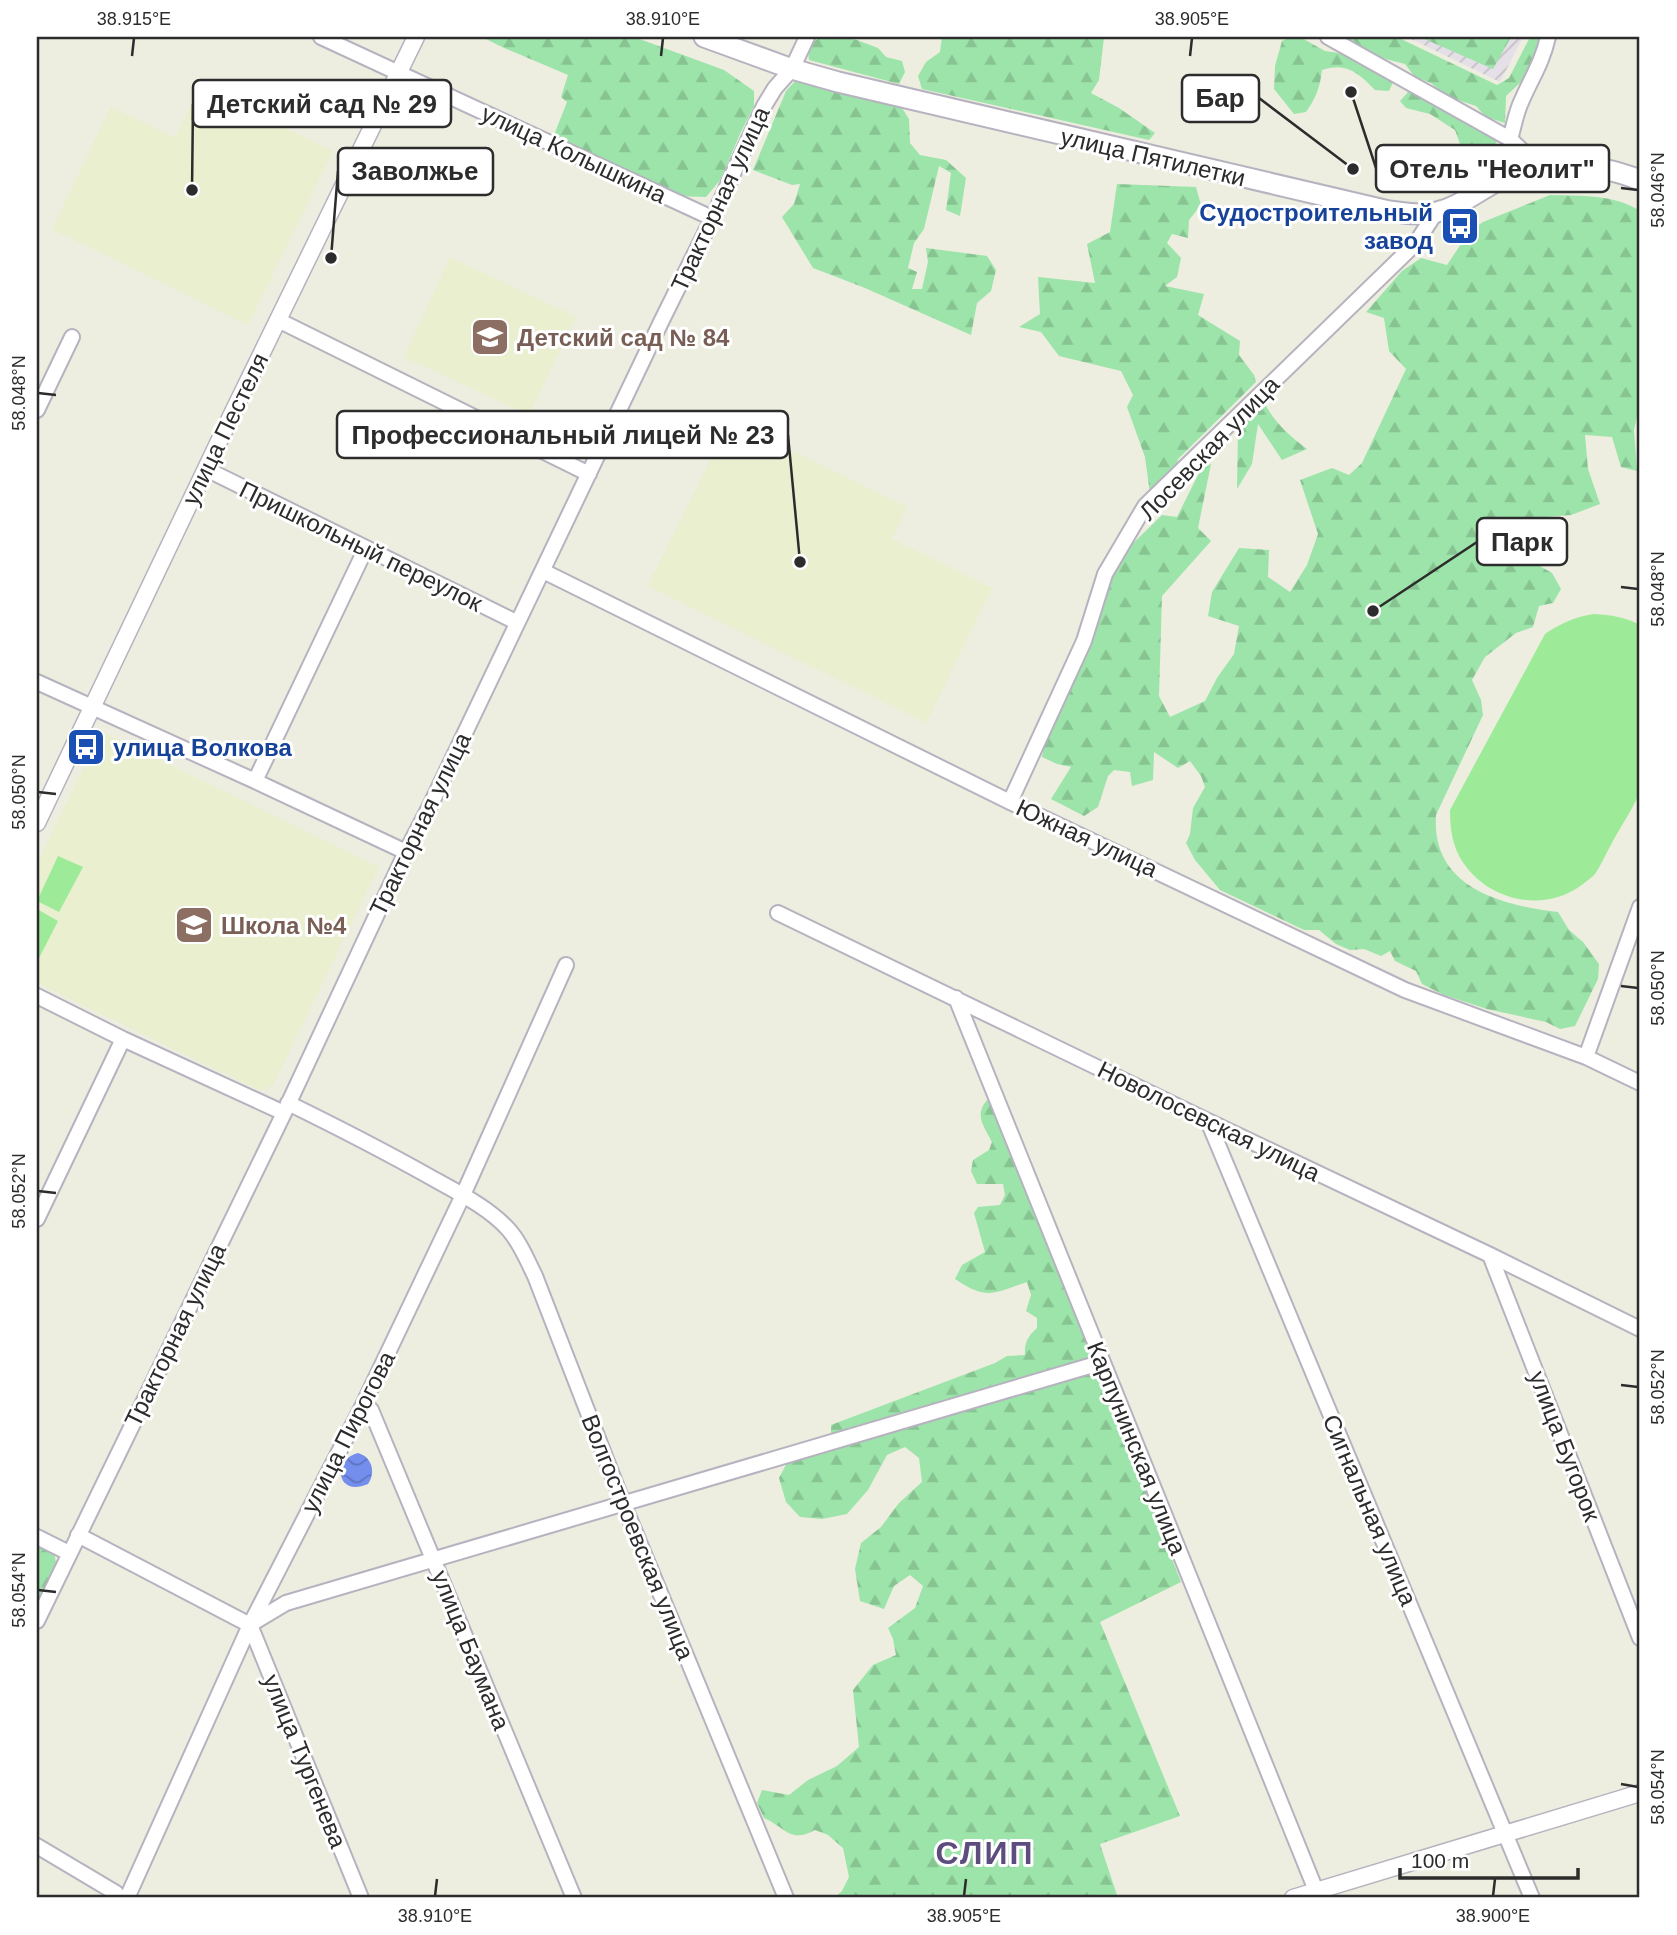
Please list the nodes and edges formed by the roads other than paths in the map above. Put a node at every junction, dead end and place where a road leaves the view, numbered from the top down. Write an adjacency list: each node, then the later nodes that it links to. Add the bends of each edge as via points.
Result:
1 (321, 37): 8 (street, улица Колышкина)
2 (416, 37): 8 (street, улица Пестеля)
3 (704, 37): 7 (main road, улица Пятилетки)
4 (807, 37): 7 (street, Тракторная улица)
5 (1328, 37): 9 (street)
6 (1548, 37): 9 (street)
7 (792, 69): 12 (main road, улица Пятилетки, via 1380,210); 13 (street, Тракторная улица, via 764,106)
8 (398, 72): 13 (street, улица Колышкина); 14 (street, улица Пестеля)
9 (1510, 139): 10 (street)
10 (1539, 167): 11 (main road, улица Пятилетки, via 1594,166); 12 (main road, улица Пятилетки, via 1502,178)
11 (1640, 180)
12 (1436, 212): 25 (street, Лосевская улица, via 1416,243 1145,506 1105,574 1084,641)
13 (712, 218): 18 (street, Тракторная улица)
14 (278, 320): 17 (street, улица Пестеля); 18 (street)
15 (72, 337): 16 (street)
16 (37, 410)
17 (206, 470): 19 (street, Пришкольный переулок); 23 (street, улица Пестеля)
18 (589, 474): 20 (street, Тракторная улица)
19 (366, 548): 21 (street, Пришкольный переулок); 24 (street)
20 (543, 571): 21 (street, Тракторная улица); 25 (street, Южная улица)
21 (516, 622): 27 (street, Тракторная улица)
22 (37, 682): 23 (street)
23 (92, 708): 24 (street); 26 (street, улица Пестеля)
24 (255, 781): 27 (street)
25 (1010, 802): 34 (street, Южная улица, via 1405,990)
26 (37, 823)
27 (406, 852): 36 (street, Тракторная улица)
28 (1640, 907): 34 (street)
29 (778, 913): 32 (street, Новолосевская улица)
30 (566, 965): 38 (street, улица Пирогова)
31 (37, 996): 33 (street)
32 (956, 998): 37 (street, Новолосевская улица); 42 (street, Карпунинская улица)
33 (123, 1039): 36 (street); 39 (street)
34 (1586, 1057): 35 (street, Южная улица)
35 (1640, 1083)
36 (286, 1108): 38 (street, via 365,1140); 45 (street, Тракторная улица)
37 (1208, 1121): 40 (street, Новолосевская улица); 53 (street, Сигнальная улица)
38 (463, 1195): 43 (street, улица Пирогова); 44 (street, Волгостроевская улица, via 518,1242)
39 (37, 1219)
40 (1490, 1255): 41 (street, Новолосевская улица); 51 (street, улица Бугорок)
41 (1640, 1329)
42 (1102, 1362): 44 (street); 55 (street, Карпунинская улица)
43 (363, 1405): 48 (street, улица Баумана, via 371,1410); 50 (street, улица Пирогова)
44 (623, 1503): 48 (street); 60 (street, Волгостроевская улица)
45 (78, 1535): 47 (street, Тракторная улица); 50 (street)
46 (37, 1537): 47 (street)
47 (69, 1553): 49 (street, Тракторная улица)
48 (434, 1559): 50 (street, via 286,1602); 59 (street, улица Баумана)
49 (37, 1621)
50 (250, 1625): 57 (street, улица Пирогова); 58 (street, улица Тургенева)
51 (1640, 1638)
52 (1640, 1793): 53 (street)
53 (1506, 1834): 55 (street); 62 (street, Сигнальная улица)
54 (37, 1846): 56 (street)
55 (1317, 1895): 61 (street)
56 (119, 1898)
57 (127, 1898)
58 (361, 1898)
59 (574, 1898)
60 (786, 1898)
61 (1293, 1898)
62 (1532, 1898)

